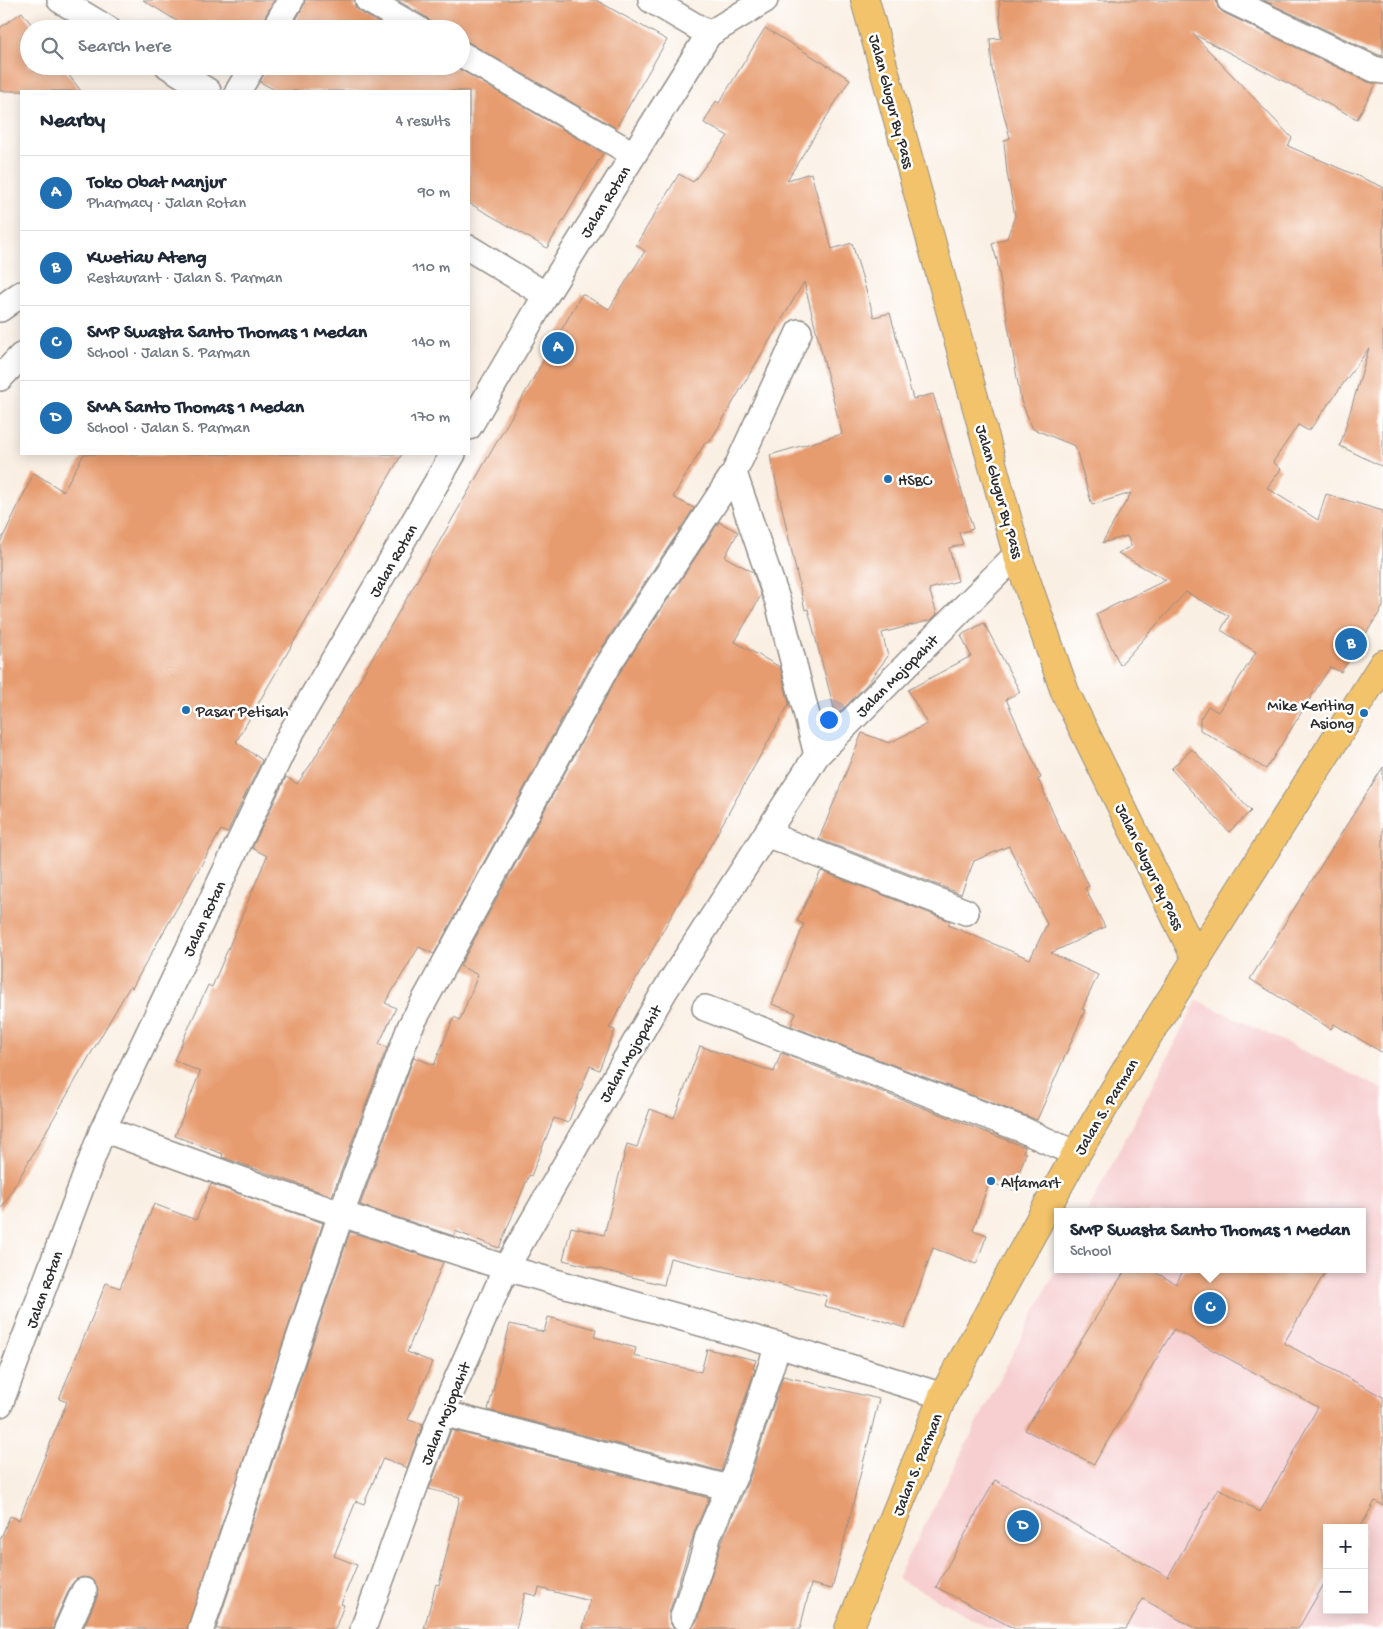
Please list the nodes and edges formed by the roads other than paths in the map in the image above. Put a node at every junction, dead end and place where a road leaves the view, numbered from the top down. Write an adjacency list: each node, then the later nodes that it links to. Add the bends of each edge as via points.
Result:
1 (60, 0): 8 (street)
2 (291, 0): 9 (street)
3 (368, 0): 10 (street)
4 (651, 0): 11 (street)
5 (765, 0): 11 (street, Jalan Rotan)
6 (865, 0): 29 (main road, Jalan Glugur By Pass)
7 (1230, 0): 13 (street, via 1374,69)
8 (93, 20)
9 (279, 20)
10 (402, 20)
11 (709, 34): 18 (street, Jalan Rotan)
12 (470, 59): 18 (street)
13 (1383, 70)
14 (182, 75): 16 (street)
15 (248, 75): 17 (street)
16 (206, 90)
17 (239, 90)
18 (634, 154): 21 (street, Jalan Rotan)
19 (470, 249): 21 (street)
20 (20, 295): 22 (street)
21 (546, 295): 26 (street, Jalan Rotan)
22 (0, 309)
23 (799, 332): 28 (street)
24 (20, 357): 25 (street)
25 (0, 378)
26 (470, 425)
27 (452, 455): 36 (street, Jalan Rotan, via 290,735)
28 (734, 474): 31 (street, via 778,602); 38 (street, via 606,668 410,1027)
29 (1018, 554): 31 (street, Jalan Mojopahit); 34 (main road, Jalan Glugur By Pass, via 1065,692)
30 (1383, 664): 34 (main road, Jalan S. Parman)
31 (817, 755): 32 (street, Jalan Mojopahit)
32 (766, 834): 33 (street); 39 (street, Jalan Mojopahit, via 664,992)
33 (966, 912)
34 (1197, 960): 37 (main road, Jalan S. Parman)
35 (705, 1008): 37 (street, via 1021,1129)
36 (102, 1129): 38 (street); 42 (street, Jalan Rotan)
37 (1076, 1154): 41 (main road, Jalan S. Parman)
38 (341, 1214): 39 (street); 48 (street)
39 (506, 1268): 40 (street); 43 (street, Jalan Mojopahit)
40 (778, 1345): 41 (street); 44 (street)
41 (943, 1396): 50 (main road, Jalan S. Parman)
42 (0, 1404)
43 (442, 1413): 44 (street); 49 (street, Jalan Mojopahit)
44 (729, 1488): 46 (street, via 708,1536)
45 (84, 1591): 47 (street)
46 (682, 1617)
47 (67, 1629)
48 (201, 1629)
49 (363, 1629)
50 (849, 1629)

